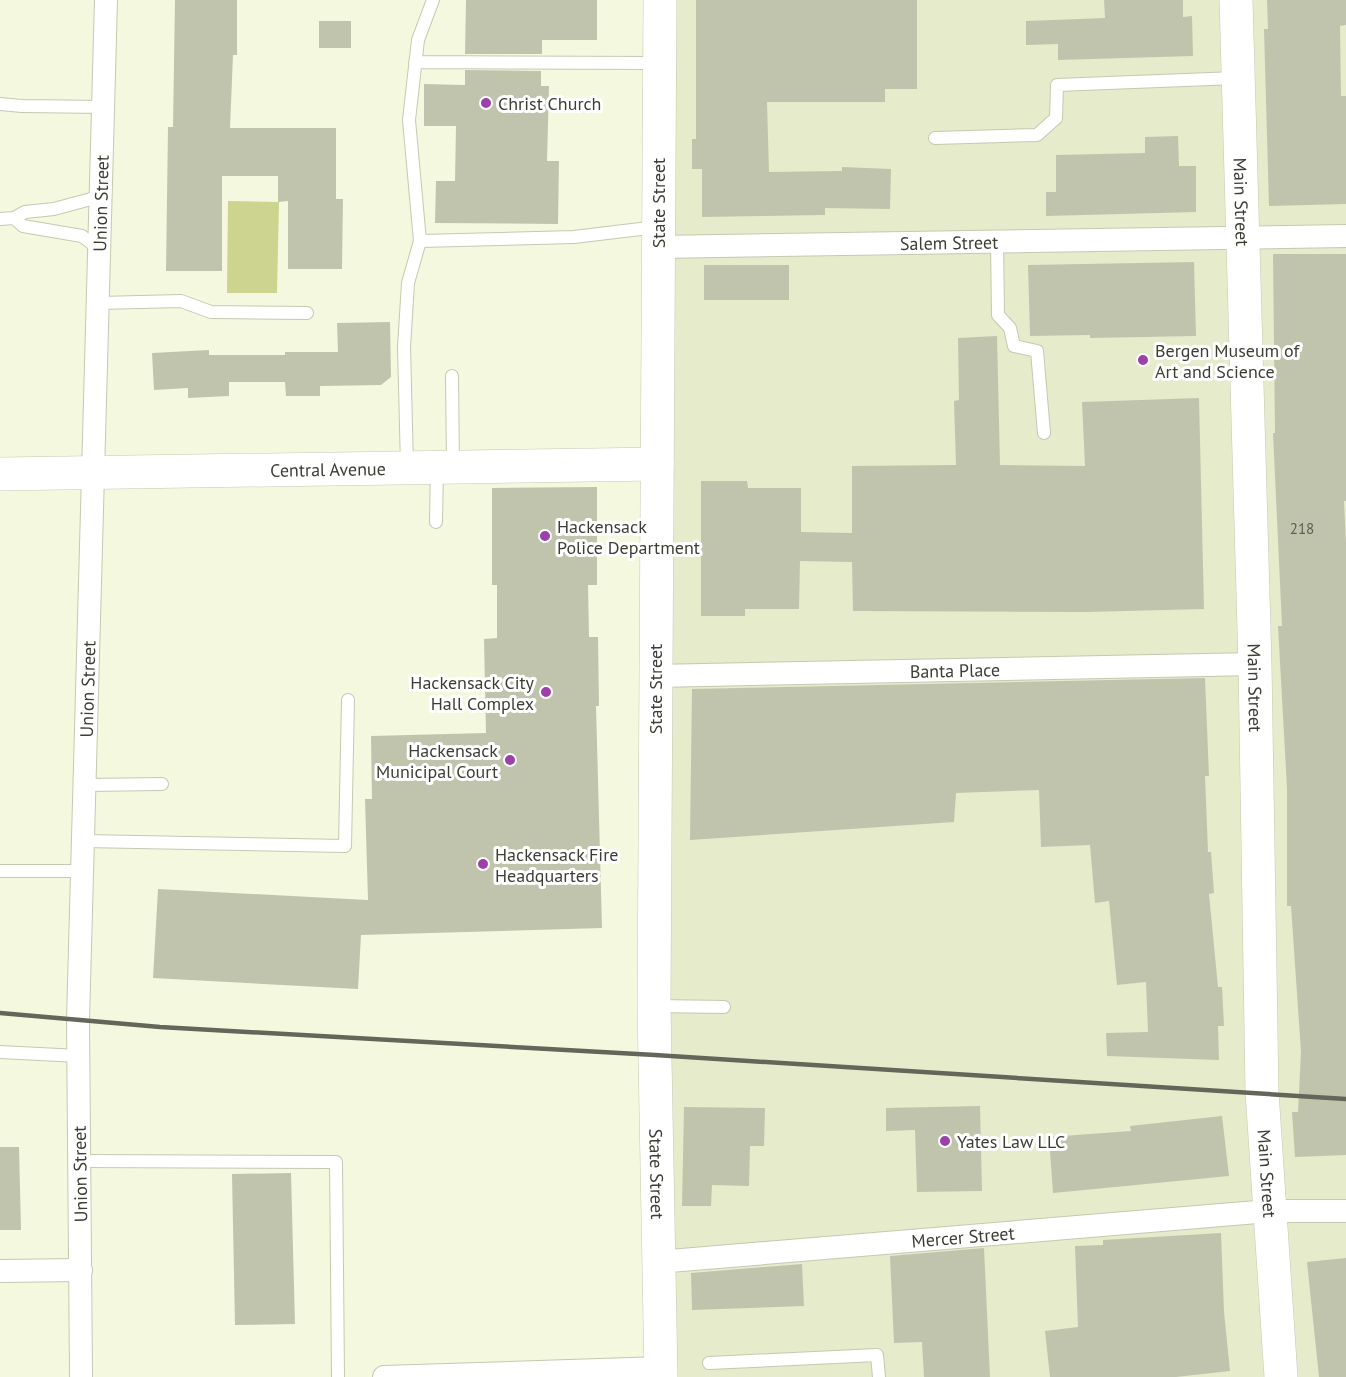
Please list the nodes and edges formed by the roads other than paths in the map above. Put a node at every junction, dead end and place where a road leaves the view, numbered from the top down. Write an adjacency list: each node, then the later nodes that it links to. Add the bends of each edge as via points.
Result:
1 (106, 0): 9 (street, Union Street)
2 (433, 0): 5 (lane, via 418,40)
3 (660, 0): 6 (street, State Street)
4 (1236, 0): 7 (street, Main Street)
5 (415, 62): 6 (lane); 17 (lane, via 409,120)
6 (659, 63): 15 (street, State Street)
7 (1238, 78): 10 (lane, via 1057,85 1056,118 1037,135); 16 (street, Main Street)
8 (0, 104): 9 (lane)
9 (104, 107): 11 (street, Union Street)
10 (935, 138)
11 (102, 196): 13 (lane, via 25,212); 19 (street, Union Street)
12 (0, 219): 13 (lane)
13 (14, 219): 19 (lane, via 23,226 82,236)
14 (1346, 236): 16 (street, Salem Street)
15 (657, 237): 17 (lane); 18 (street, Salem Street); 24 (street, State Street)
16 (1242, 238): 18 (street, Salem Street); 29 (street, Main Street)
17 (420, 241): 25 (lane, via 408,283 404,347)
18 (997, 242): 23 (lane, via 998,315 1010,328 1014,346 1037,351)
19 (100, 250): 20 (street, Union Street)
20 (99, 303): 21 (lane, via 181,301 211,312); 26 (street, Union Street)
21 (307, 313)
22 (452, 376): 25 (lane)
23 (1044, 433)
24 (657, 464): 25 (street, Central Avenue); 30 (street, State Street)
25 (432, 467): 26 (street, Central Avenue); 28 (lane)
26 (95, 473): 27 (street, Central Avenue); 33 (street, Union Street)
27 (0, 474)
28 (436, 522)
29 (1255, 664): 30 (street, Banta Place); 42 (street, Main Street, via 1262,1092)
30 (655, 676): 37 (street, State Street)
31 (348, 700): 34 (lane, via 345,846)
32 (162, 784): 33 (lane)
33 (85, 785): 34 (street, Union Street)
34 (84, 841): 36 (street, Union Street)
35 (0, 871): 36 (lane)
36 (83, 871): 40 (street, Union Street)
37 (654, 1006): 38 (lane); 44 (street, State Street)
38 (724, 1007)
39 (0, 1052): 40 (lane)
40 (79, 1056): 41 (street, Union Street)
41 (80, 1161): 45 (street, Union Street); 50 (lane, via 336,1162)
42 (1269, 1211): 43 (street, Mercer Street); 44 (street, Mercer Street); 53 (street, Main Street)
43 (1346, 1211)
44 (658, 1262): 48 (street, State Street)
45 (81, 1270): 46 (street); 49 (street, Union Street)
46 (0, 1271)
47 (709, 1363): 52 (lane, via 877,1354)
48 (661, 1372): 51 (street)
49 (81, 1377)
50 (338, 1377)
51 (384, 1377)
52 (879, 1377)
53 (1281, 1377)

